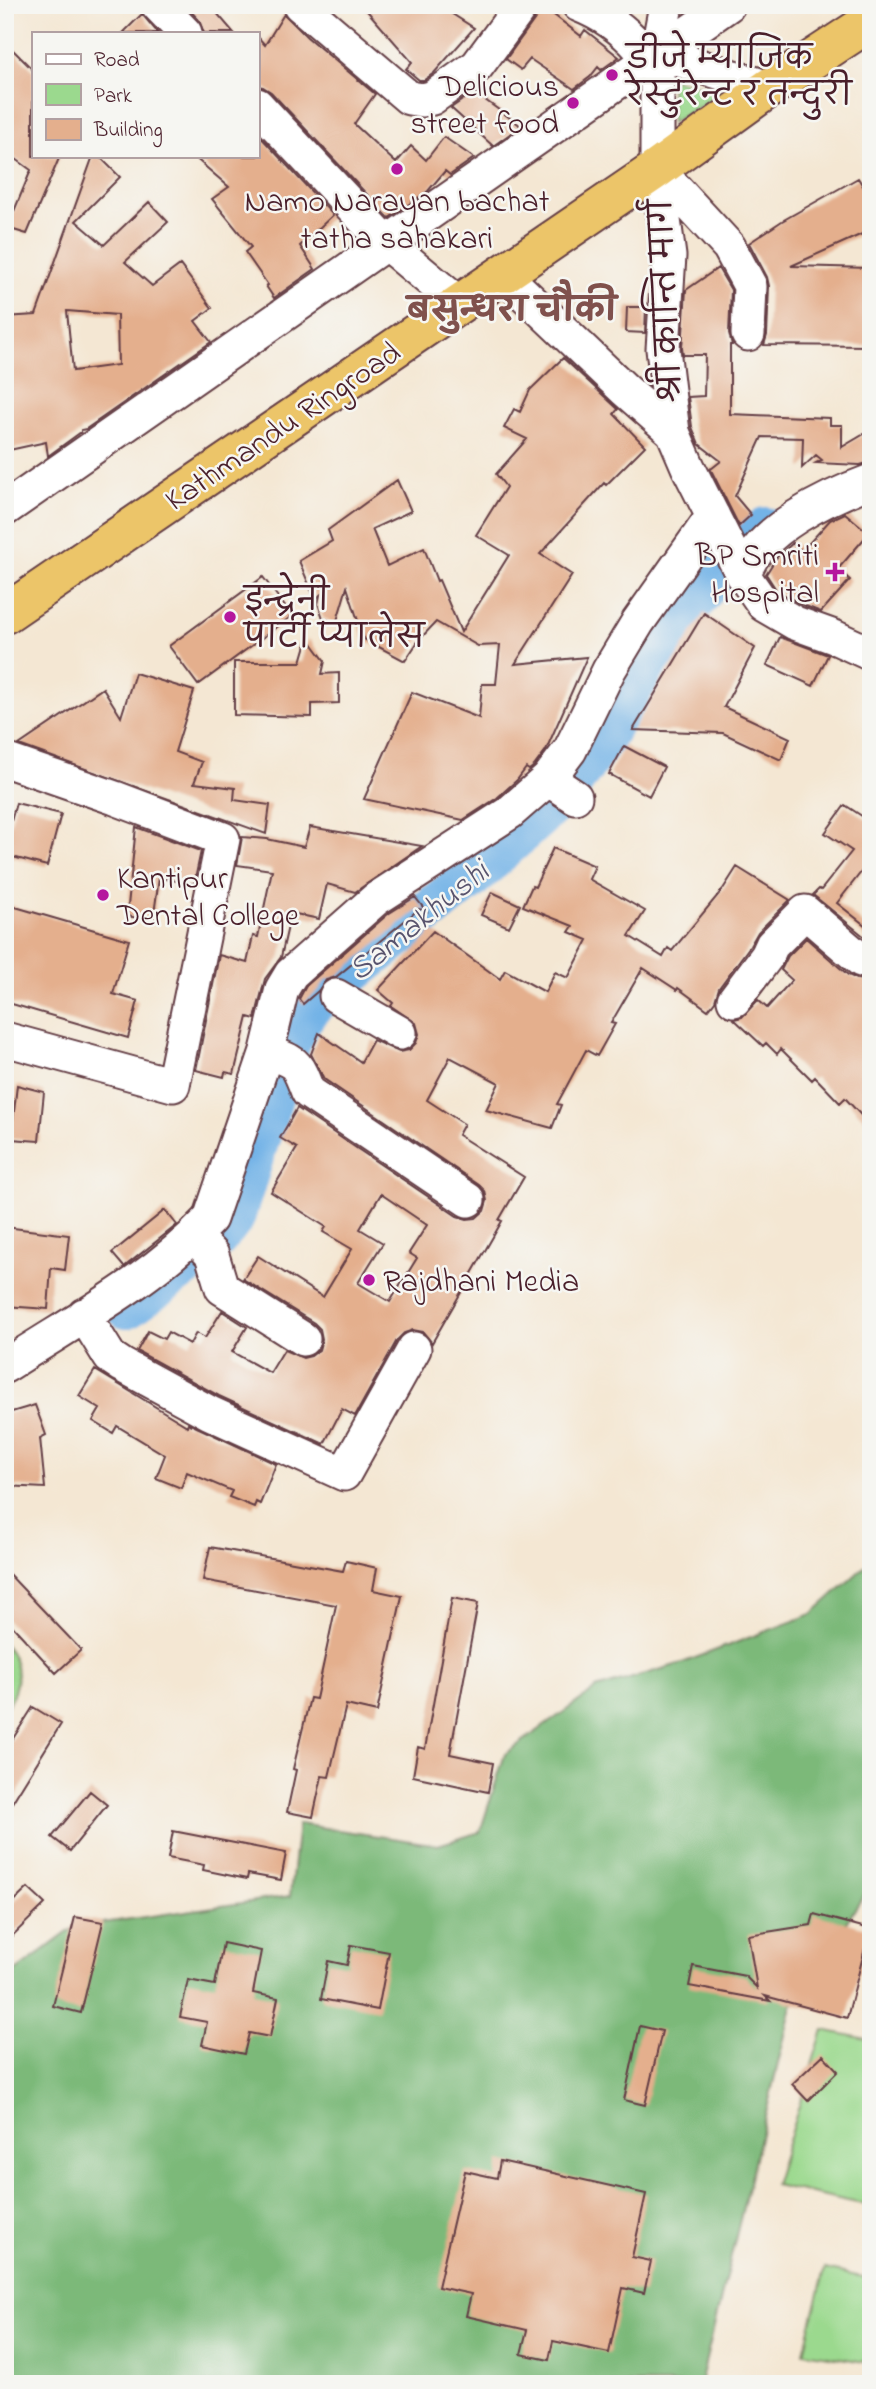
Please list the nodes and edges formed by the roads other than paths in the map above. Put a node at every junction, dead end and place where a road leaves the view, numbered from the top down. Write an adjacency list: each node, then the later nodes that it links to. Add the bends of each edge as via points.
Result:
1 (158, 5): 8 (street)
2 (300, 5): 3 (street, via 409,98 422,100 432,98 477,66)
3 (522, 5)
4 (579, 5): 9 (street, via 625,32 639,47)
5 (666, 5): 9 (street, श्री कान्ति मार्ग)
6 (728, 5): 9 (street)
7 (871, 20): 10 (highway, Kathmandu Ringroad)
8 (184, 32)
9 (657, 53): 10 (street); 12 (street, श्री कान्ति मार्ग); 13 (street)
10 (769, 89): 12 (highway, Kathmandu Ringroad)
11 (259, 107): 13 (street)
12 (657, 169): 14 (highway, Kathmandu Ringroad); 16 (street, via 729,247 750,286); 17 (street, श्री कान्ति मार्ग, via 669,256 663,349)
13 (386, 243): 15 (street); 19 (street)
14 (503, 274): 15 (highway, Kathmandu Ringroad); 17 (street)
15 (459, 304): 22 (highway, Kathmandu Ringroad)
16 (748, 334)
17 (673, 432): 20 (street)
18 (871, 481): 21 (street, via 818,505 768,536)
19 (5, 509)
20 (719, 528): 21 (street); 30 (street, via 638,622 608,670 570,750 560,787 509,813 376,899 290,974 282,989)
21 (743, 574): 23 (street, via 764,605)
22 (5, 614)
23 (871, 654)
24 (5, 760): 29 (street, via 223,839 173,1085)
25 (871, 962): 27 (street, via 860,960 804,912 772,945)
26 (336, 996): 28 (street)
27 (734, 1000)
28 (400, 1033)
29 (5, 1039)
30 (278, 1056): 31 (street, via 298,1066 308,1092); 32 (street)
31 (468, 1200)
32 (202, 1244): 33 (street, via 133,1286); 34 (street, via 222,1288)
33 (89, 1324): 35 (street, via 110,1357 122,1365 220,1418 344,1474); 36 (street)
34 (303, 1339)
35 (414, 1349)
36 (5, 1366)

